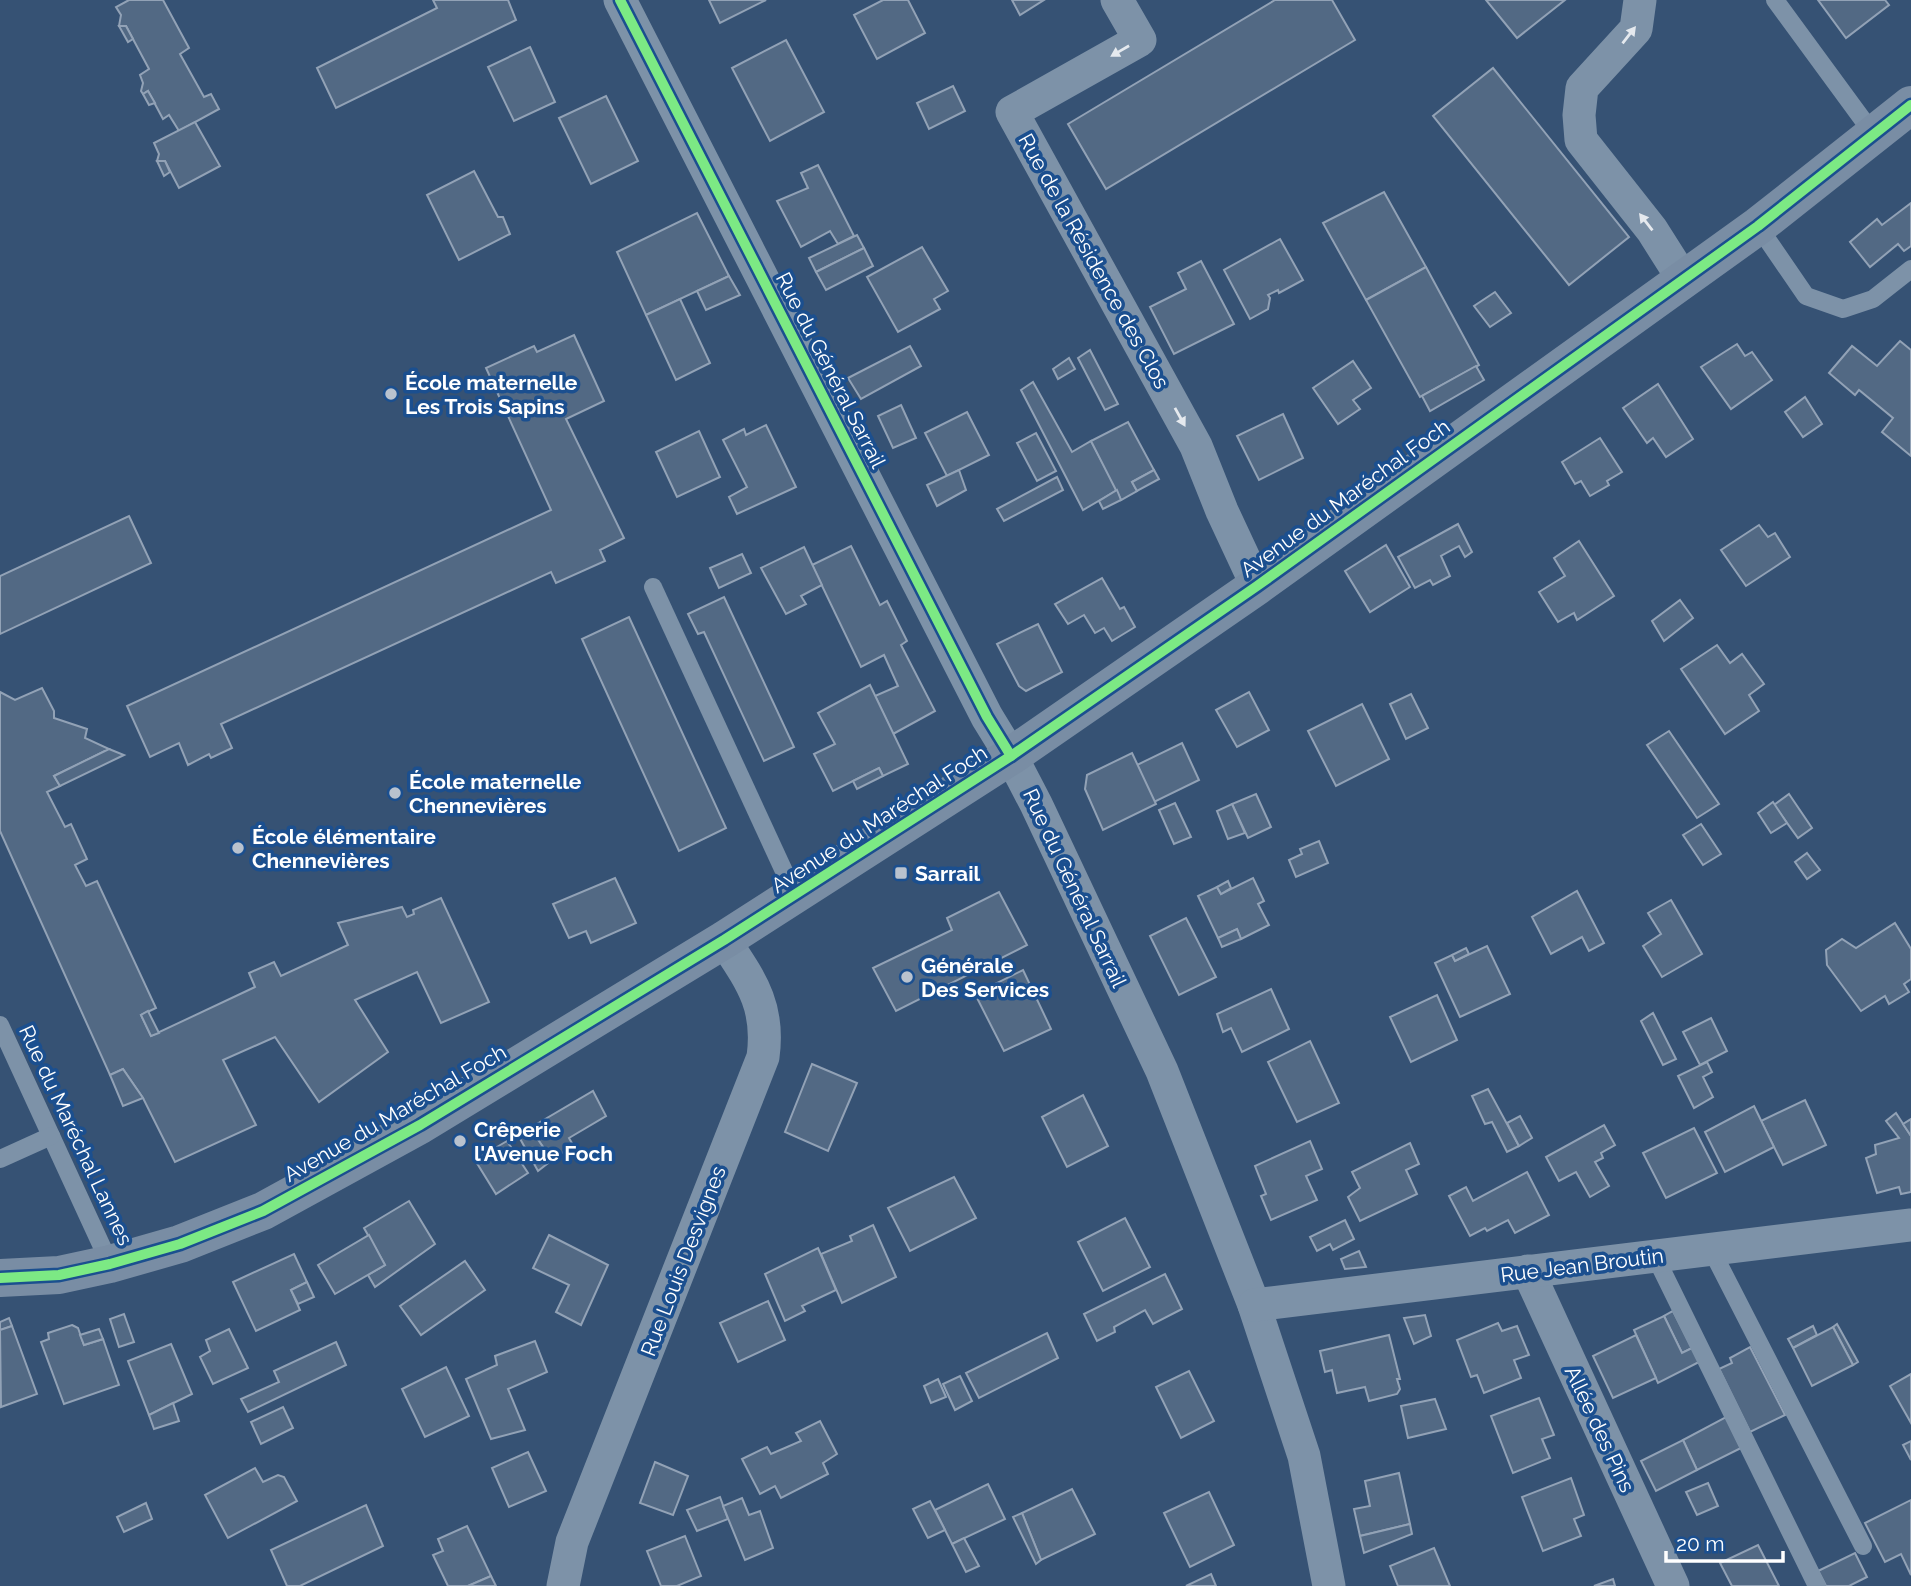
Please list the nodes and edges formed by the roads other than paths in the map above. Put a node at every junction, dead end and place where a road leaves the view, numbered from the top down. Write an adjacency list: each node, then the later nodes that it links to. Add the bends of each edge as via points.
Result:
1 (620, 0): 12 (street, Rue du Général Sarrail)
2 (1117, 0): 10 (street, Rue de la Résidence des Clos, one-way to 10, via 1140,40 1012,112 1196,446)
3 (1640, 0): 9 (street, one-way to 3, via 1652,230 1581,140 1583,88 1636,29)
4 (1775, 0): 6 (lane)
5 (1911, 105): 6 (main road, Avenue du Maréchal Foch)
6 (1874, 135): 7 (main road, Avenue du Maréchal Foch)
7 (1759, 226): 8 (lane, via 1806,296 1843,309 1874,299); 9 (main road, Avenue du Maréchal Foch)
8 (1911, 269)
9 (1683, 279): 10 (main road, Avenue du Maréchal Foch)
10 (1257, 586): 12 (main road, Avenue du Maréchal Foch)
11 (653, 587): 13 (lane)
12 (1011, 756): 13 (main road, Avenue du Maréchal Foch); 24 (street, Rue du Général Sarrail, via 1162,1070)
13 (795, 895): 14 (main road, Avenue du Maréchal Foch)
14 (724, 940): 21 (main road, Avenue du Maréchal Foch, via 420,1125 263,1210 180,1244); 26 (street, Rue Louis Desvignes, via 763,1009 763,1057 572,1542)
15 (0, 1025): 16 (lane, Rue du Maréchal Lannes)
16 (51, 1136): 17 (lane); 21 (lane, Rue du Maréchal Lannes)
17 (0, 1160)
18 (1911, 1225): 19 (street, Rue Jean Broutin)
19 (1711, 1249): 20 (street, Rue Jean Broutin); 25 (lane)
20 (1655, 1256): 22 (street, Rue Jean Broutin); 29 (lane)
21 (110, 1264): 23 (main road, Avenue du Maréchal Foch, via 58,1275)
22 (1528, 1271): 24 (street, Rue Jean Broutin); 28 (street, Allée des Pins)
23 (0, 1278)
24 (1254, 1305): 27 (street, Rue du Général Sarrail, via 1304,1456)
25 (1863, 1546)
26 (563, 1586)
27 (1329, 1586)
28 (1673, 1586)
29 (1816, 1586)

